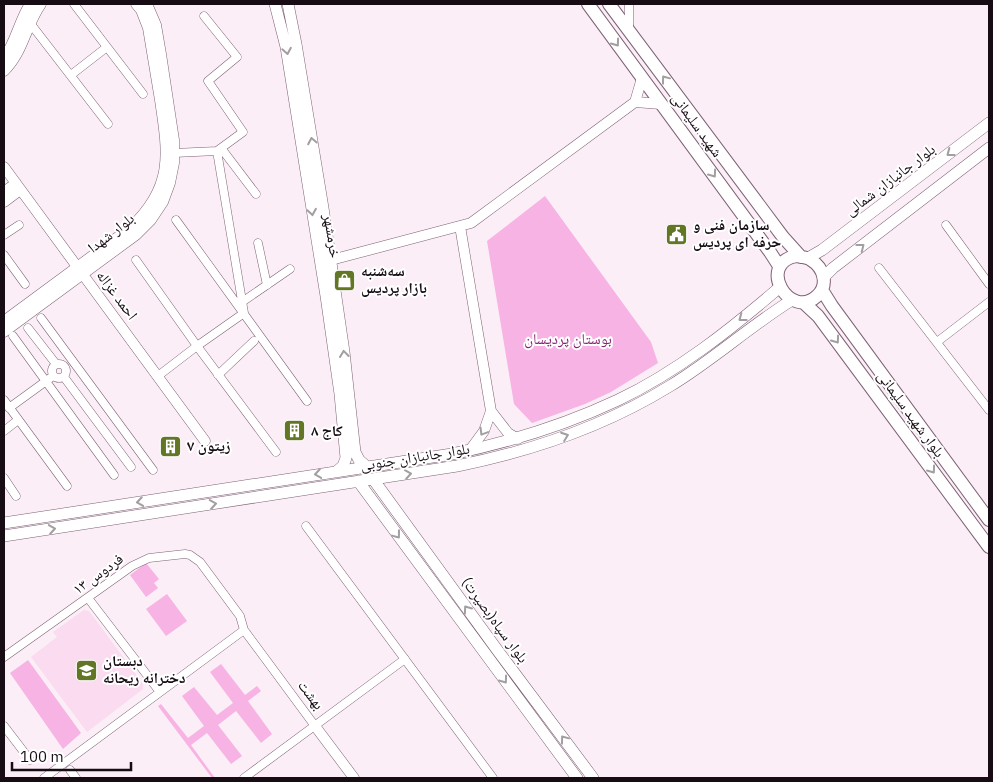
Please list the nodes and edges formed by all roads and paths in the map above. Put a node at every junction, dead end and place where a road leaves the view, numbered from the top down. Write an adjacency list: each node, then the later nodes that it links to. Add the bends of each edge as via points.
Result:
1 (74, 4): 14 (street)
2 (136, 4): 15 (street, بلوار شهدا)
3 (147, 4): 15 (street, بلوار شهدا, via 156,26)
4 (275, 4): 82 (main road, خرمشهر, one-way to 82, via 286,47)
5 (288, 4): 42 (main road, خرمشهر, one-way to 5)
6 (588, 4): 19 (main road, شهید سلیمانی, one-way to 19)
7 (608, 4): 12 (main road, شهید سلیمانی)
8 (628, 4): 12 (street)
9 (33, 5): 11 (street); 13 (street)
10 (204, 16): 26 (street, via 237,58 208,82 243,132)
11 (30, 23): 13 (street); 18 (street)
12 (629, 32): 40 (main road, شهید سلیمانی, one-way to 12, via 783,237)
13 (21, 34): 16 (street); 17 (street, via 18,51)
14 (106, 47): 18 (street); 20 (street)
15 (157, 55): 27 (street, بلوار شهدا); 46 (street, بلوار شهدا, via 166,141 162,181 145,215)
16 (4, 58)
17 (4, 71)
18 (70, 75): 24 (street)
19 (642, 78): 21 (street); 22 (main road, شهید سلیمانی)
20 (143, 94)
21 (635, 102): 22 (street); 36 (street, via 470,223)
22 (661, 104): 43 (main road, شهید سلیمانی, one-way to 43)
23 (989, 123): 40 (main road, بلوار جانبازان شمالی, one-way to 40, via 822,250)
24 (108, 124)
25 (989, 148): 48 (main road, one-way to 25, via 833,268)
26 (219, 149): 27 (street); 31 (street); 53 (street)
27 (174, 153): 46 (street, بلوار شهدا, via 170,183 151,220 136,235)
28 (4, 167): 29 (street, احمد غزاله)
29 (18, 186): 30 (street); 32 (street); 46 (street, احمد غزاله)
30 (4, 192)
31 (256, 194)
32 (4, 202)
33 (176, 220): 55 (street)
34 (19, 225): 37 (street)
35 (946, 225): 49 (street)
36 (460, 226): 42 (street); 75 (street)
37 (4, 235)
38 (258, 243): 50 (street)
39 (4, 255): 47 (street)
40 (804, 257): 43 (main road, via 788,258); 48 (main road, via 819,268)
41 (136, 260): 62 (street)
42 (331, 260): 82 (main road, خرمشهر, one-way to 42)
43 (780, 266): 51 (main road)
44 (880, 268): 61 (street)
45 (290, 269): 50 (street)
46 (80, 270): 57 (street, بلوار شهدا); 59 (street, بلوار شهدا); 68 (street, احمد غزاله)
47 (25, 284)
48 (823, 284): 52 (main road, via 812,300); 93 (main road, بلوار شهید سلیمانی, via 832,306)
49 (989, 284)
50 (267, 285): 53 (street)
51 (780, 287): 52 (main road); 78 (main road, بلوار جانبازان جنوبی, one-way to 78, via 706,346 664,374 577,418)
52 (798, 301): 89 (main road, بلوار جانبازان جنوبی, one-way to 52, via 498,458 582,430 671,386 768,315); 97 (main road, بلوار شهید سلیمانی, one-way to 97, via 818,316)
53 (242, 302): 55 (street)
54 (989, 302): 61 (street)
55 (244, 313): 62 (street); 72 (street)
56 (41, 318): 63 (street)
57 (4, 321)
58 (28, 328): 64 (street)
59 (8, 334): 70 (street)
60 (254, 341): 66 (street)
61 (937, 342): 74 (street)
62 (197, 346): 66 (street); 68 (street)
63 (73, 361): 65 (street); 85 (street)
64 (56, 364): 65 (street); 67 (street, via 51,369)
65 (65, 367): 69 (street)
66 (218, 375): 81 (street)
67 (53, 376): 69 (street); 70 (street)
68 (158, 376): 79 (street, احمد غزاله)
69 (64, 377): 83 (street)
70 (46, 382): 73 (street); 87 (street)
71 (4, 400): 73 (street)
72 (307, 401)
73 (9, 408): 76 (street)
74 (989, 410)
75 (491, 411): 78 (street, via 508,433); 80 (street, one-way to 80, via 484,430)
76 (18, 420): 77 (street); 91 (street)
77 (4, 431)
78 (518, 438): 80 (main road, بلوار جانبازان جنوبی)
79 (205, 442)
80 (470, 450): 84 (main road, بلوار جانبازان جنوبی)
81 (276, 452)
82 (351, 457): 84 (main road); 86 (main road)
83 (131, 467)
84 (367, 467): 86 (main road, بلوار جانبازان جنوبی)
85 (153, 470)
86 (336, 472): 94 (main road, بلوار جانبازان جنوبی, one-way to 94)
87 (114, 476)
88 (4, 478): 92 (street)
89 (373, 479): 90 (main road, بلوار جانبازان جنوبی); 100 (main road, بلوار سپاه(بصیرت), one-way to 89)
90 (358, 481): 96 (main road, بلوار جانبازان جنوبی, one-way to 90); 100 (main road, بلوار سپاه(بصیرت), one-way to 100)
91 (67, 486)
92 (16, 496)
93 (987, 513)
94 (4, 523)
95 (306, 526): 102 (street)
96 (4, 536)
97 (989, 548)
98 (88, 598): 99 (street, فردوس ۱۳, via 140,561 190,555 200,562 240,616); 101 (street, فردوس ۱۳); 103 (street)
99 (244, 630): 103 (street); 105 (street, بهشت)
100 (493, 654): 113 (main road, بلوار سپاه(بصیرت), one-way to 113); 114 (main road, بلوار سپاه(بصیرت), one-way to 100)
101 (4, 657)
102 (405, 660): 105 (street); 112 (street)
103 (160, 692): 108 (street)
104 (4, 726): 106 (street)
105 (315, 726): 110 (street); 111 (street, بهشت)
106 (30, 760)
107 (70, 770): 109 (street)
108 (44, 778)
109 (76, 778)
110 (244, 778)
111 (354, 778)
112 (493, 778)
113 (577, 778)
114 (593, 778)

